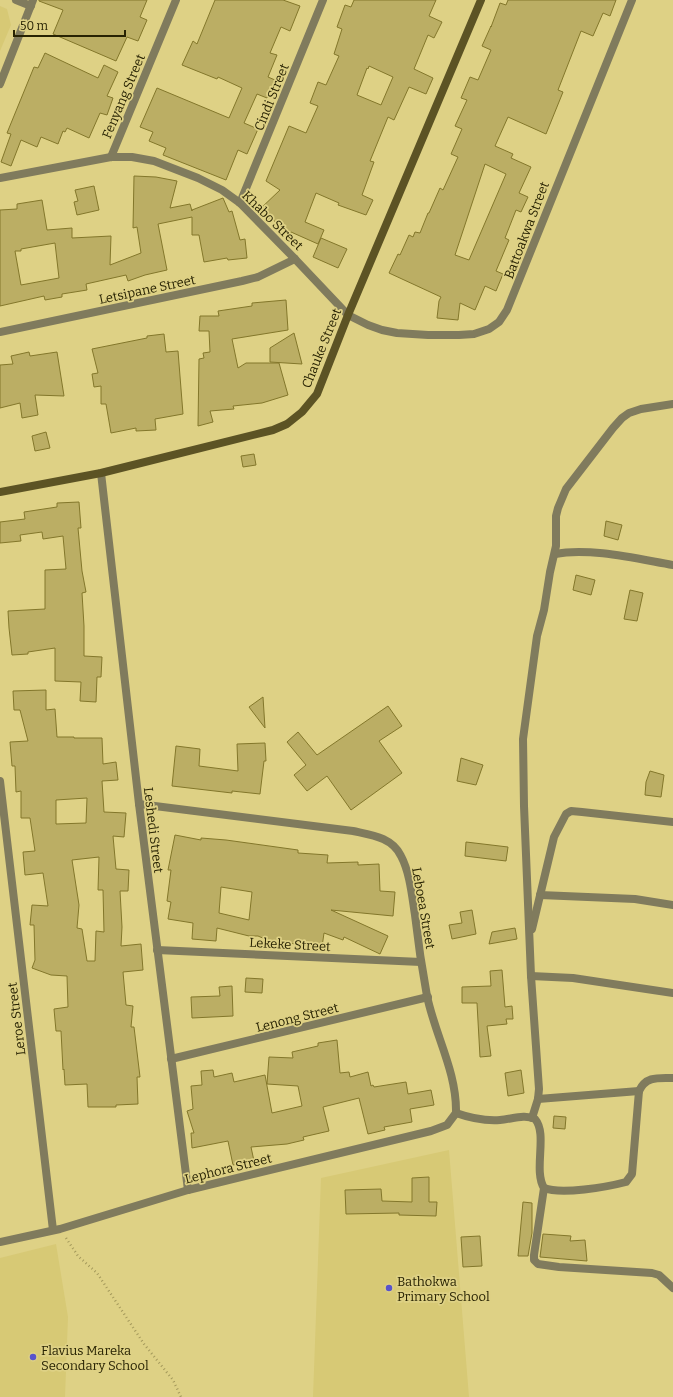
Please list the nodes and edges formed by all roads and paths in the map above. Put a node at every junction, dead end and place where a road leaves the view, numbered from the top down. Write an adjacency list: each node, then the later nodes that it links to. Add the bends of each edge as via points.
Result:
1 (16, 0): 6 (street)
2 (176, 0): 8 (street, Fenyang Street)
3 (323, 0): 10 (street, Cindi Street)
4 (481, 0): 12 (street, Chauke Street)
5 (632, 0): 12 (street, Battoakwa Street, via 515,292 499,322 474,334 428,335 382,330)
6 (32, 3): 7 (street)
7 (0, 84)
8 (111, 157): 9 (street, Khabo Street); 10 (street, Khabo Street, via 154,161 198,178)
9 (0, 178)
10 (240, 203): 11 (street, Khabo Street)
11 (295, 259): 12 (street, Khabo Street); 13 (street, Letsipane Street, via 258,277 242,281)
12 (348, 315): 15 (street, Chauke Street, via 316,394 302,412 287,424)
13 (0, 332)
14 (673, 404): 17 (street, via 630,413 613,428 566,489 556,516)
15 (101, 472): 16 (street, Chauke Street); 20 (street, Leshedi Street)
16 (0, 492)
17 (555, 554): 18 (street, via 585,552); 24 (street, via 536,636 523,739)
18 (673, 565)
19 (0, 781): 38 (street, Leroe Street)
20 (139, 804): 25 (street, Leshedi Street); 26 (street, Leboea Street, via 353,831 392,842 401,856 412,895)
21 (673, 822): 22 (street, via 571,811 562,820 554,837)
22 (540, 895): 23 (street, via 636,899); 24 (street)
23 (673, 905)
24 (530, 940): 27 (street)
25 (158, 950): 26 (street, Lekeke Street); 30 (street, Leshedi Street)
26 (421, 962): 29 (street, Leboea Street)
27 (531, 976): 28 (street, via 573,978); 33 (street, via 539,1079)
28 (673, 993)
29 (428, 997): 30 (street, Lenong Street); 34 (street, Leboea Street, via 457,1101)
30 (171, 1059): 37 (street, Leshedi Street)
31 (673, 1078): 32 (street, via 648,1080)
32 (639, 1091): 33 (street); 36 (street, via 632,1174 626,1182 584,1189)
33 (538, 1099): 35 (street)
34 (456, 1113): 35 (street, via 477,1119); 37 (street, Lephora Street, via 447,1125 431,1131)
35 (532, 1118): 36 (street, via 540,1126 540,1178)
36 (544, 1188): 40 (street, via 534,1255 534,1260 538,1264 652,1273)
37 (188, 1190): 38 (street, Lephora Street)
38 (57, 1229): 39 (street, Lephora Street); 41 (path, via 78,1256 97,1273 144,1344 173,1380)
39 (0, 1242)
40 (673, 1288)
41 (181, 1397)

